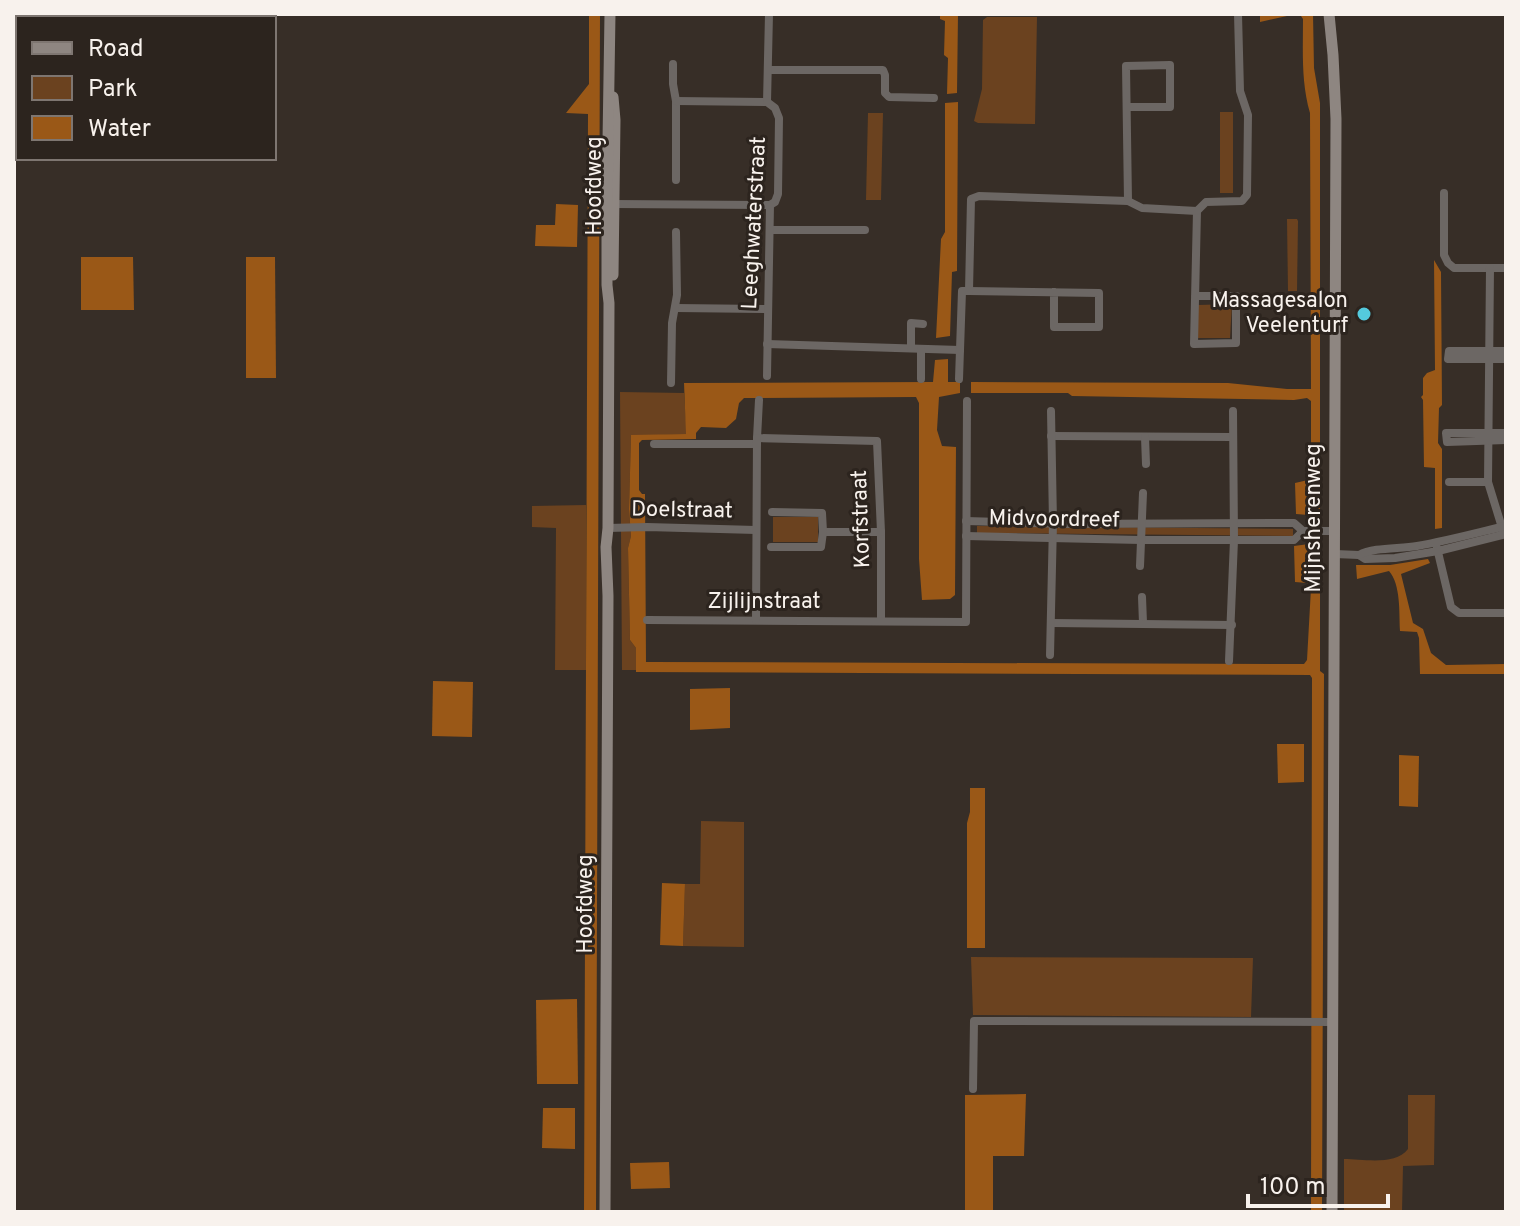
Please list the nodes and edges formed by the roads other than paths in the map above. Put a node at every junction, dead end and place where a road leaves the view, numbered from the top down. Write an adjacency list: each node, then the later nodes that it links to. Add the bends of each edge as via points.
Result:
1 (610, 14): 14 (main road, Hoofdweg)
2 (769, 14): 6 (street, Leeghwaterstraat)
3 (1238, 14): 16 (street, via 1240,91 1248,115 1247,195 1242,201 1206,202)
4 (1329, 14): 63 (main road, Mijnsherenweg, via 1336,119)
5 (673, 64): 8 (street)
6 (768, 70): 7 (street, via 883,70 889,97); 9 (street, Leeghwaterstraat)
7 (934, 98)
8 (676, 101): 9 (street); 11 (street)
9 (767, 102): 15 (street, Leeghwaterstraat, via 779,118 778,194)
10 (1127, 107): 10 (street, via 1170,107 1170,65 1126,66); 13 (street)
11 (676, 180)
12 (1444, 193): 20 (street, via 1448,263 1454,268)
13 (1128, 201): 16 (street, via 1142,208); 22 (street, via 971,199)
14 (611, 204): 15 (street); 59 (main road, Hoofdweg)
15 (770, 205): 17 (street, Leeghwaterstraat)
16 (1197, 211): 24 (street)
17 (770, 230): 18 (street); 26 (street, Leeghwaterstraat)
18 (865, 230)
19 (676, 232): 25 (street)
20 (1490, 268): 21 (street); 32 (street)
21 (1506, 268)
22 (969, 291): 23 (street); 30 (street, via 962,291)
23 (1054, 292): 23 (street, via 1099,293 1099,327 1054,327)
24 (1195, 296): 24 (street, via 1194,344 1236,343 1236,296)
25 (676, 308): 26 (street); 37 (street)
26 (768, 309): 28 (street, Leeghwaterstraat)
27 (923, 324): 29 (street, via 911,323)
28 (767, 344): 29 (street); 34 (street, Leeghwaterstraat)
29 (916, 349): 30 (street); 35 (street)
30 (960, 350): 36 (street)
31 (1506, 351): 32 (street)
32 (1489, 355): 33 (street); 46 (street)
33 (1506, 359)
34 (767, 376)
35 (921, 379)
36 (959, 379)
37 (671, 383)
38 (759, 400): 48 (street)
39 (967, 401): 55 (street)
40 (1051, 411): 43 (street)
41 (1233, 411): 45 (street)
42 (1506, 433): 46 (street)
43 (1051, 436): 44 (street); 57 (street)
44 (1145, 437): 45 (street); 50 (street)
45 (1231, 437): 56 (street)
46 (1489, 437): 47 (street); 52 (street)
47 (1506, 440)
48 (757, 441): 49 (street, Korfstraat); 60 (street); 65 (street, Korfstraat, via 877,441)
49 (654, 444)
50 (1146, 464)
51 (1449, 482): 52 (street)
52 (1488, 482): 61 (street)
53 (1143, 493): 58 (street, Midvoordreef)
54 (772, 512): 64 (street, via 822,513)
55 (966, 521): 57 (street, Midvoordreef); 66 (street, Midvoordreef)
56 (1233, 522): 58 (street, Midvoordreef); 62 (street, Midvoordreef, via 1294,523); 69 (street)
57 (1053, 523): 58 (street, Midvoordreef); 67 (street)
58 (1143, 524): 68 (street, Midvoordreef)
59 (608, 528): 60 (street, Doelstraat); 86 (main road, Hoofdweg)
60 (756, 530): 77 (street)
61 (1504, 530): 71 (street)
62 (1304, 531): 63 (street, Midvoordreef); 69 (street, Midvoordreef, via 1294,540)
63 (1330, 531): 72 (main road, Mijnsherenweg)
64 (823, 532): 65 (street); 70 (street, via 821,547)
65 (881, 532): 78 (street, Korfstraat)
66 (966, 536): 67 (street, Midvoordreef); 78 (street, Zijlijnstraat, via 966,622)
67 (1052, 538): 68 (street, Midvoordreef); 79 (street)
68 (1141, 540): 69 (street, Midvoordreef); 73 (street, Midvoordreef)
69 (1234, 540): 81 (street)
70 (771, 547)
71 (1437, 547): 72 (street); 75 (street, via 1454,611)
72 (1335, 554): 84 (main road, Mijnsherenweg)
73 (1140, 566)
74 (1142, 597): 80 (street)
75 (1506, 613)
76 (647, 620): 77 (street, Zijlijnstraat)
77 (756, 620): 78 (street, Zijlijnstraat)
78 (881, 621)
79 (1052, 623): 80 (street); 82 (street)
80 (1143, 623): 81 (street)
81 (1232, 625): 83 (street)
82 (1050, 655)
83 (1229, 661)
84 (1329, 1022): 85 (street, via 974,1021); 87 (main road, Mijnsherenweg)
85 (973, 1089)
86 (605, 1212)
87 (1332, 1212)

